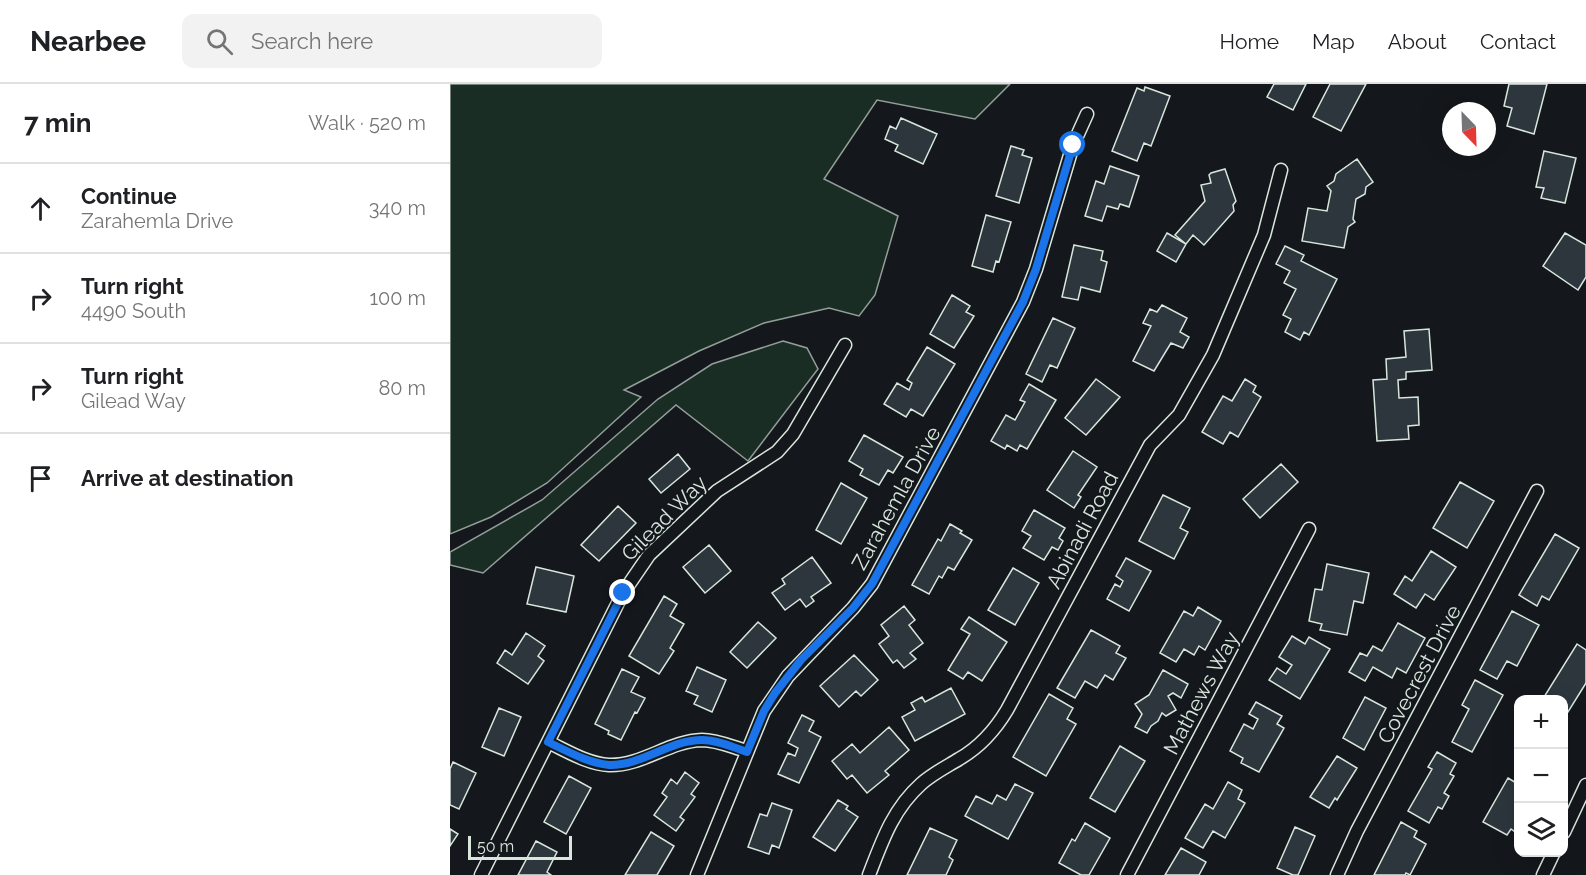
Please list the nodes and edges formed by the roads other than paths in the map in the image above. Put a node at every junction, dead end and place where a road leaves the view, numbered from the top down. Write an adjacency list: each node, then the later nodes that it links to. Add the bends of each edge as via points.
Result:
1 (1087, 114): 7 (street, Zarahemla Drive, via 1073,145 1023,302 889,556 863,597 801,660 775,693)
2 (1281, 170): 13 (street, Abinadi Road, via 1264,235 1213,355 1179,415 1150,445 1007,711 981,744 923,782 903,802)
3 (845, 345): 6 (street, Gilead Way, via 783,447 717,491 640,566)
4 (1537, 492): 15 (street, Covecrest Drive, via 1357,831)
5 (1309, 529): 14 (street, Mathews Way)
6 (548, 742): 7 (street, via 607,765 633,762 695,741 711,741); 11 (street, Gilead Way)
7 (747, 752): 12 (street, Zarahemla Drive)
8 (1586, 785): 9 (street)
9 (1568, 822)
10 (1552, 857): 16 (street)
11 (482, 875)
12 (697, 875)
13 (869, 875)
14 (1127, 875)
15 (1338, 875)
16 (1543, 875)

